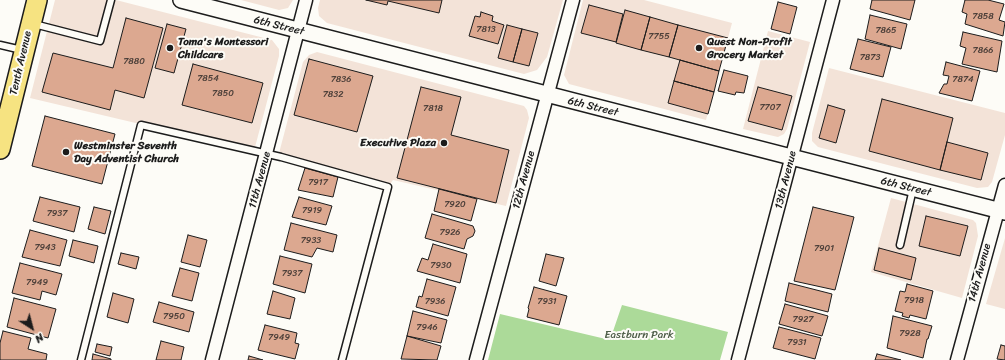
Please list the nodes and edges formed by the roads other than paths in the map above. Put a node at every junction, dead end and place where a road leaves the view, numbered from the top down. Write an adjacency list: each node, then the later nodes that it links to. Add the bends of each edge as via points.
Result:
1 (37, 0): 7 (main road, Tenth Avenue)
2 (111, 0): 7 (lane, via 100,41)
3 (181, 0): 8 (street, 6th Street)
4 (306, 0): 8 (street, 11th Avenue)
5 (573, 0): 11 (street, 12th Avenue)
6 (833, 0): 14 (street, 13th Avenue)
7 (30, 23): 10 (main road, Tenth Avenue)
8 (298, 30): 11 (street, 6th Street); 13 (street, 11th Avenue)
9 (0, 45): 10 (lane)
10 (25, 51): 12 (main road, Tenth Avenue)
11 (547, 95): 14 (street, 6th Street); 22 (street, 12th Avenue)
12 (0, 149)
13 (266, 154): 19 (lane, via 141,125); 20 (street, 11th Avenue); 21 (lane, via 388,187)
14 (792, 158): 16 (street, 6th Street); 23 (street, 13th Avenue)
15 (1005, 186): 17 (street, 14th Avenue)
16 (913, 189): 17 (street, 6th Street); 18 (lane)
17 (1001, 212): 24 (street, 14th Avenue)
18 (900, 245)
19 (81, 360)
20 (212, 360)
21 (342, 360)
22 (476, 360)
23 (738, 360)
24 (957, 360)

